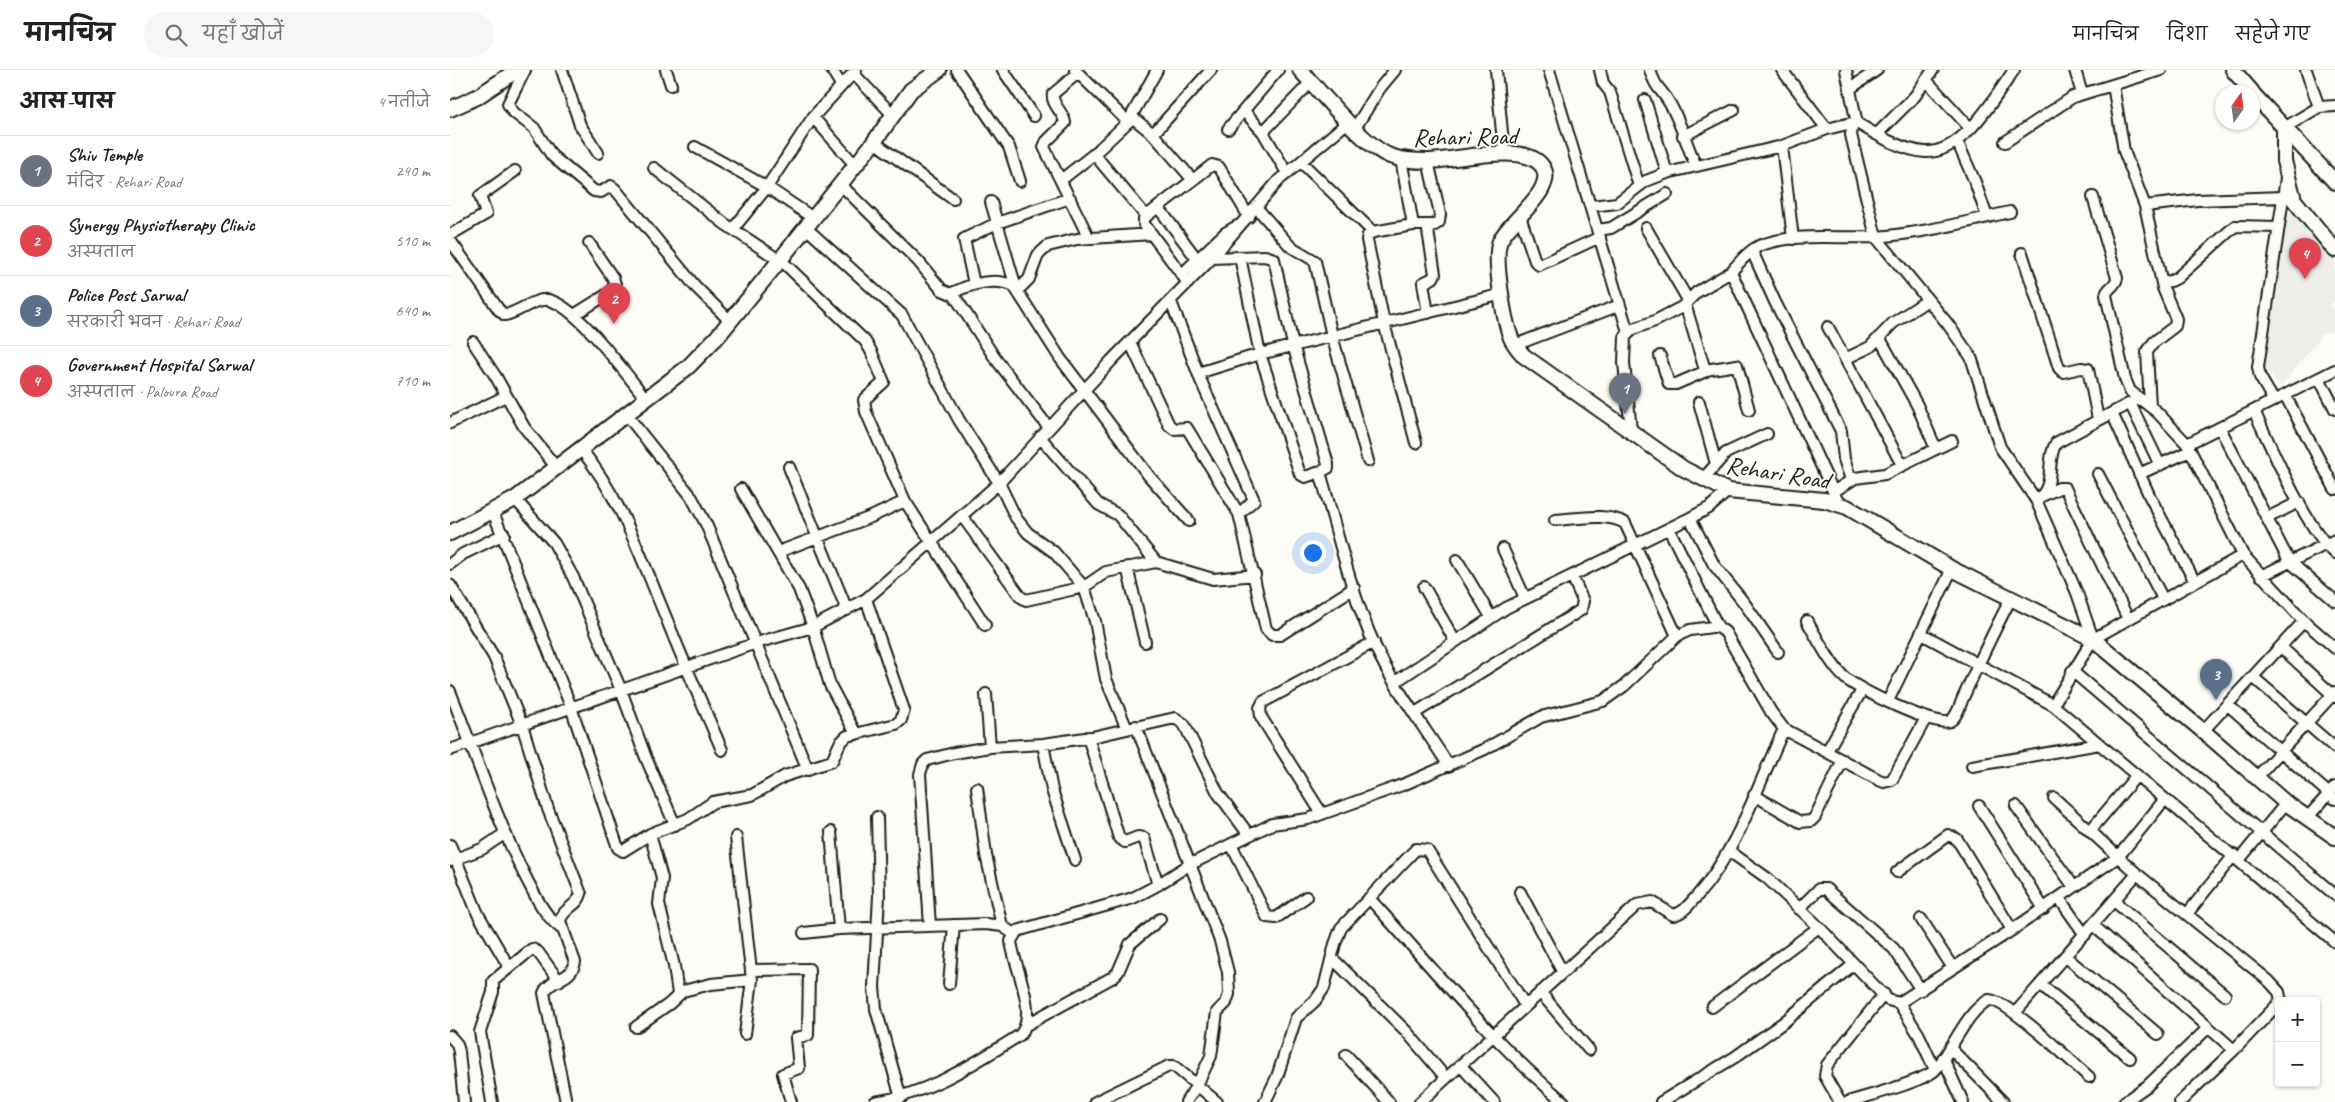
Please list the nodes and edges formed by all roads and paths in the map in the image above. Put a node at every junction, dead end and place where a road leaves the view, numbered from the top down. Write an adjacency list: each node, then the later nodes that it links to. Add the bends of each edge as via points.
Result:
1 (525, 70): 135 (street, via 508,104 510,110 534,128 556,160 594,191 601,192 611,186 615,188 690,281)
2 (562, 70): 63 (street, via 580,125)
3 (666, 70): 31 (street)
4 (832, 70): 32 (street)
5 (939, 70): 44 (main road, via 915,87)
6 (957, 70): 78 (street, via 1009,147)
7 (1003, 70): 45 (street)
8 (1156, 70): 47 (street)
9 (1211, 70): 55 (street)
10 (1278, 70): 43 (street)
11 (1300, 70): 30 (main road, Rehari Road)
12 (1395, 70): 49 (street)
13 (1496, 70): 64 (street)
14 (1549, 70): 89 (street)
15 (1600, 70): 81 (street)
16 (1650, 70): 57 (street, via 1654,83 1670,103)
17 (1782, 70): 53 (street)
18 (1846, 70): 35 (street)
19 (1876, 70): 35 (street)
20 (1933, 70): 29 (street)
21 (2014, 70): 50 (street)
22 (2075, 70): 36 (street)
23 (2161, 70): 33 (street)
24 (2233, 70): 34 (main road)
25 (2306, 70): 40 (street)
26 (508, 72): 41 (main road, via 477,97)
27 (854, 72): 32 (street); 44 (street)
28 (1076, 72): 47 (street); 76 (street, via 1052,96 1065,123 1044,148)
29 (1926, 81): 50 (street); 56 (street)
30 (1311, 82): 49 (main road, Rehari Road); 54 (street)
31 (671, 85)
32 (842, 85): 46 (street)
33 (2113, 85): 36 (street); 90 (street, via 2124,151)
34 (2245, 85)
35 (1851, 88): 48 (street)
36 (2082, 94): 60 (street, via 2062,103)
37 (1644, 100): 74 (street)
38 (2260, 102): 51 (main road)
39 (2335, 106): 40 (street)
40 (2319, 107): 51 (street)
41 (450, 109)
42 (1734, 110): 57 (street)
43 (1244, 111): 52 (street); 54 (street)
44 (894, 115): 59 (main road)
45 (1034, 116)
46 (813, 117): 69 (street); 82 (street)
47 (1130, 120): 55 (street); 65 (street)
48 (1855, 122): 53 (street); 56 (street); 109 (street, via 1851,135)
49 (1351, 125): 66 (main road, Rehari Road, via 1379,151); 68 (street)
50 (1970, 128): 58 (street)
51 (2284, 128): 75 (main road); 79 (main road)
52 (1228, 129)
53 (1827, 129): 61 (street)
54 (1263, 132): 73 (street)
55 (1153, 134): 77 (street)
56 (1877, 134): 58 (street, via 1924,152 1943,149)
57 (1684, 136): 70 (street)
58 (1957, 141): 96 (street)
59 (874, 142): 69 (main road); 87 (street)
60 (2005, 142)
61 (1782, 146): 70 (street); 111 (street)
62 (695, 147): 82 (street)
63 (598, 153)
64 (1504, 153): 67 (main road, Rehari Road); 95 (main road, Rehari Road, via 1529,157 1538,162 1546,175 1541,191)
65 (1094, 154): 76 (street); 94 (street)
66 (1401, 159): 67 (main road, Rehari Road); 100 (street)
67 (1428, 161): 99 (street, via 1441,219 1435,225)
68 (1301, 162): 73 (street); 105 (street)
69 (855, 165): 80 (main road)
70 (1696, 166): 74 (street)
71 (654, 168): 104 (street)
72 (515, 171): 108 (street, via 480,196 486,214)
73 (1287, 173): 92 (street)
74 (1667, 173): 81 (street)
75 (2287, 176): 85 (street); 114 (main road, via 2294,200)
76 (1061, 180): 86 (street)
77 (1192, 180): 91 (street); 97 (street, via 1208,167 1219,167)
78 (1020, 181)
79 (2335, 182)
80 (840, 184): 102 (main road); 127 (street, via 940,288)
81 (1639, 186): 89 (street, via 1617,203)
82 (767, 187): 102 (street); 104 (street)
83 (1668, 194): 107 (street)
84 (2093, 197): 156 (street, via 2117,278 2106,293 2123,370)
85 (2283, 197): 90 (street, via 2198,200); 101 (street)
86 (1070, 198): 98 (street); 110 (street)
87 (953, 199)
88 (991, 202): 98 (street)
89 (1591, 206): 107 (street)
90 (2145, 206): 123 (street)
91 (1158, 207): 94 (street); 119 (street)
92 (1256, 207): 97 (street); 139 (street, via 1290,246 1315,261)
93 (2010, 212): 96 (street)
94 (1146, 216): 106 (street, via 1143,221)
95 (1520, 216): 107 (street, via 1535,261 1539,264); 128 (main road, Rehari Road, via 1504,232 1496,253)
96 (1987, 217): 109 (street, via 1957,225)
97 (1246, 220): 118 (street); 119 (street, via 1225,232)
98 (997, 223): 125 (street, via 964,239); 126 (street)
99 (1427, 225): 100 (street); 133 (street, via 1436,274 1423,283)
100 (1413, 226): 105 (street)
101 (2279, 227): 123 (street, via 2235,226 2172,282); 157 (street, via 2258,367)
102 (810, 228): 120 (main road); 188 (street, via 904,319 959,420)
103 (1646, 228): 131 (street)
104 (733, 229): 120 (street)
105 (1373, 232): 136 (street, via 1368,236 1367,246)
106 (1152, 234): 110 (street); 122 (street)
107 (1599, 234): 132 (street)
108 (450, 235)
109 (1876, 237): 111 (street); 129 (street)
110 (1089, 238): 126 (street, via 1048,246 1038,255 1029,279)
111 (1793, 239): 115 (street)
112 (450, 240): 134 (street, via 499,310 506,315 548,300)
113 (589, 243): 134 (street, via 615,284 611,292)
114 (2335, 250)
115 (1752, 251): 121 (street); 187 (street, via 1842,431 1844,459)
116 (2022, 252): 165 (street, via 2059,368 2063,372 2081,368 2088,370)
117 (1240, 257): 118 (street); 143 (street, via 1274,259); 145 (street)
118 (1212, 258): 124 (street)
119 (1197, 259): 122 (street)
120 (785, 264): 135 (main road); 195 (street, via 867,344 884,382 864,400 864,406)
121 (1731, 272): 131 (street); 192 (street)
122 (1182, 274): 124 (street)
123 (2162, 282): 159 (street, via 2176,319 2175,326 2154,342 2147,352)
124 (1188, 283): 130 (street)
125 (974, 284): 126 (street, via 1000,282); 127 (street)
126 (1018, 291): 152 (street)
127 (952, 293): 167 (street, via 995,358)
128 (1503, 294): 133 (street); 144 (main road, Rehari Road)
129 (1928, 300): 140 (street, via 1901,317); 193 (street, via 1971,357 2000,447)
130 (1171, 302): 142 (street); 150 (street)
131 (1686, 302): 138 (street, via 1655,321); 149 (street)
132 (1620, 305): 138 (street); 144 (street)
133 (1428, 312): 136 (street)
134 (574, 315): 155 (street)
135 (730, 321): 155 (main road, via 688,367)
136 (1384, 323): 139 (street); 173 (street)
137 (1828, 327): 147 (street)
138 (1628, 332): 169 (street, via 1623,343)
139 (1332, 336): 143 (street); 177 (street)
140 (1879, 337): 147 (street, via 1870,347); 176 (street)
141 (473, 342): 154 (street)
142 (1130, 342): 152 (street); 198 (street, via 1169,425 1174,429 1187,428)
143 (1293, 344): 145 (street); 183 (street, via 1328,464 1328,468)
144 (1515, 346): 169 (main road, Rehari Road, via 1524,356)
145 (1260, 354): 150 (street); 183 (street, via 1300,474 1306,477)
146 (1660, 356): 149 (street, via 1669,384)
147 (1845, 359): 179 (street)
148 (2335, 370): 151 (street)
149 (1706, 371): 160 (street, via 1737,365)
150 (1198, 373): 198 (street, via 1254,500)
151 (2319, 378): 153 (street); 161 (street)
152 (1084, 390): 167 (street); 203 (street, via 1149,476)
153 (2285, 395): 157 (street); 189 (street)
154 (506, 396): 166 (street); 181 (street, via 524,427)
155 (647, 400): 164 (main road)
156 (2134, 401): 159 (street); 163 (street); 180 (street)
157 (2274, 401): 162 (street)
158 (1699, 402): 178 (street)
159 (2150, 406): 174 (street)
160 (1749, 410)
161 (2335, 410)
162 (2254, 411): 168 (street); 196 (street)
163 (2112, 413): 165 (street); 185 (street)
164 (626, 414): 175 (main road); 248 (street, via 699,509)
165 (2098, 419): 193 (street, via 2056,443 2051,454 2047,487)
166 (450, 423)
167 (1049, 428): 171 (street)
168 (2220, 428): 174 (street); 201 (street)
169 (1631, 430): 186 (main road, Rehari Road)
170 (1767, 434): 178 (street, via 1734,447)
171 (1040, 436): 188 (street); 217 (street, via 1098,504 1118,515)
172 (1952, 441): 176 (street)
173 (1416, 443)
174 (2188, 447): 180 (street); 214 (street)
175 (580, 448): 181 (main road); 253 (street, via 601,474 636,539)
176 (1936, 449): 179 (street)
177 (1368, 461)
178 (1716, 464): 186 (street)
179 (1902, 465): 187 (street, via 1880,476 1861,476)
180 (2160, 465): 185 (street)
181 (556, 467): 194 (main road)
182 (788, 467): 207 (street)
183 (1320, 472): 228 (street)
184 (2098, 474): 232 (street)
185 (2139, 474): 224 (street)
186 (1703, 480): 191 (main road, Rehari Road)
187 (1851, 480): 192 (street)
188 (999, 483): 199 (street); 226 (street, via 1022,526 1054,552)
189 (2335, 489)
190 (741, 490): 212 (street)
191 (1728, 491): 192 (main road, Rehari Road, via 1824,500); 200 (street, via 1709,508)
192 (1836, 498): 220 (main road, Rehari Road)
193 (2039, 498): 236 (street, via 2065,488); 244 (street)
194 (516, 499): 197 (main road); 257 (street, via 554,542 573,577)
195 (905, 501): 207 (street); 208 (street)
196 (2299, 502): 201 (street); 209 (street)
197 (493, 512): 205 (main road); 206 (street)
198 (1240, 514): 221 (street)
199 (962, 516): 208 (street); 226 (street, via 1021,597 1030,599)
200 (1690, 518): 204 (street); 251 (street, via 1714,565)
201 (2267, 518): 216 (street)
202 (1555, 520): 210 (street, via 1618,519 1625,523)
203 (1189, 521)
204 (1669, 529): 210 (street); 241 (street)
205 (450, 532)
206 (504, 534): 218 (street, via 462,554); 265 (street)
207 (817, 537): 212 (street); 234 (street)
208 (932, 541): 231 (street); 239 (street)
209 (2330, 542): 213 (street); 216 (street)
210 (1637, 545): 222 (street); 243 (street)
211 (1503, 549): 229 (street)
212 (778, 552): 240 (street, via 799,588)
213 (2335, 553)
214 (2243, 555): 223 (street); 224 (street)
215 (1457, 560): 235 (street)
216 (2289, 561): 223 (street); 233 (street)
217 (1156, 562): 219 (street); 221 (street, via 1213,580)
218 (450, 564)
219 (1127, 567): 226 (street, via 1106,572); 246 (street)
220 (1952, 569): 230 (main road, Rehari Road); 242 (street)
221 (1255, 575): 228 (street, via 1266,629 1275,636)
222 (1572, 576): 229 (street); 266 (street, via 1583,601 1581,610)
223 (2261, 576): 238 (street)
224 (2195, 582): 232 (street)
225 (450, 585): 269 (street, via 494,656)
226 (1084, 587): 270 (street, via 1095,621 1106,680)
227 (1424, 587): 245 (street)
228 (1354, 588): 247 (street)
229 (1525, 598): 235 (street)
230 (2011, 598): 244 (main road, Rehari Road); 252 (street)
231 (866, 599): 234 (street); 273 (street, via 904,716 896,724)
232 (2162, 600): 236 (street)
233 (2335, 601)
234 (847, 610): 240 (street)
235 (1491, 616): 245 (street)
236 (2128, 619): 244 (street)
237 (1806, 621): 258 (street, via 1840,673)
238 (2304, 621): 249 (street); 250 (street)
239 (985, 626)
240 (814, 627): 248 (street); 273 (street, via 830,685)
241 (1718, 627): 243 (street, via 1704,626); 271 (street, via 1730,638 1771,712)
242 (1922, 634): 252 (street); 262 (street)
243 (1677, 636): 285 (street, via 1624,686 1603,701 1541,717)
244 (2093, 640): 254 (street); 272 (main road, Rehari Road)
245 (1455, 641): 256 (street)
246 (1145, 642)
247 (1374, 642): 256 (street); 298 (street, via 1263,702 1260,708 1261,717)
248 (756, 643): 253 (street); 287 (street)
249 (2280, 646): 255 (street); 261 (street)
250 (2335, 648)
251 (1778, 652)
252 (1977, 664): 264 (street); 267 (street, via 1953,718 1943,723)
253 (688, 668): 257 (street); 281 (street)
254 (2072, 671): 264 (street); 304 (street)
255 (2253, 677): 263 (street); 268 (street)
256 (1395, 682): 266 (street)
257 (621, 690): 265 (street); 301 (street)
258 (1862, 690): 262 (street); 282 (street)
259 (450, 691): 275 (street)
260 (986, 694): 278 (street)
261 (2334, 694): 268 (street)
262 (1888, 701): 267 (street)
263 (2228, 704): 272 (street); 283 (street)
264 (2053, 705): 277 (street)
265 (571, 707): 269 (street); 306 (street, via 618,848 626,851)
266 (1416, 713): 285 (street)
267 (1926, 718): 284 (street, via 1892,780 1879,780)
268 (2306, 723): 279 (street); 283 (street)
269 (522, 725): 275 (street); 339 (street, via 548,808 581,894 561,916)
270 (1131, 728): 274 (street); 307 (street, via 1169,718 1184,724 1214,787); 317 (street)
271 (1784, 729): 282 (street); 292 (street)
272 (2204, 731): 289 (main road, Rehari Road)
273 (856, 734): 287 (street, via 847,736 840,743 832,762)
274 (1088, 737): 276 (street); 320 (street, via 1119,838 1125,842 1144,838)
275 (471, 743): 280 (street); 305 (street)
276 (1044, 744): 278 (street); 316 (street, via 1052,790)
277 (2100, 744): 286 (street); 288 (street)
278 (990, 747): 334 (street, via 927,760 921,768)
279 (2335, 748)
280 (450, 750)
281 (722, 750)
282 (1827, 751): 284 (street)
283 (2281, 751): 289 (street); 291 (street)
284 (1843, 760): 292 (street, via 1811,821 1800,822)
285 (1449, 766): 298 (street)
286 (1972, 766)
287 (808, 770): 301 (street, via 785,776 752,795 713,802)
288 (2137, 775): 294 (street); 302 (street)
289 (2257, 777): 295 (main road, Rehari Road)
290 (977, 788): 335 (street, via 986,855)
291 (2333, 793): 300 (street)
292 (1754, 795): 312 (street)
293 (2054, 798): 302 (street)
294 (2165, 799): 313 (street); 314 (street)
295 (2286, 803): 300 (main road, Rehari Road); 304 (street)
296 (1979, 806): 329 (street)
297 (2016, 806): 321 (street)
298 (1322, 814): 307 (street, via 1272,824)
299 (877, 817): 337 (street)
300 (2307, 818): 309 (main road, Rehari Road)
301 (675, 825): 306 (street)
302 (2090, 831): 313 (street)
303 (831, 832): 340 (street)
304 (2262, 833): 314 (street); 323 (street)
305 (504, 834): 315 (street, via 482,849); 339 (street, via 533,892 551,920)
306 (650, 834): 358 (street, via 662,878 659,904)
307 (1249, 835): 310 (street)
308 (736, 837): 352 (street)
309 (2335, 837)
310 (1232, 844): 317 (street); 324 (street, via 1268,917 1276,918)
311 (450, 845): 315 (street)
312 (1729, 851): 328 (street, via 1756,868); 351 (street, via 1707,884 1683,911 1673,915 1652,902 1637,904)
313 (2118, 857): 319 (street); 321 (street)
314 (2236, 858): 330 (street); 345 (street)
315 (452, 860): 349 (street)
316 (1075, 860)
317 (1189, 865): 320 (street); 384 (street, via 1220,941 1230,989 1226,1003 1217,1012 1214,1046)
318 (1897, 872): 341 (street, via 1948,835 1952,836)
319 (2137, 874): 327 (street); 330 (street)
320 (1158, 884): 343 (street, via 1133,898)
321 (2074, 887): 326 (street)
322 (1520, 892): 351 (street)
323 (2335, 894)
324 (1306, 897)
325 (1369, 898): 347 (street, via 1341,928); 363 (street, via 1416,848 1427,850); 372 (street)
326 (2059, 898): 329 (street); 344 (street)
327 (2114, 901): 336 (street); 360 (street)
328 (1799, 909): 338 (street); 356 (street, via 1817,891 1826,889 1894,949)
329 (2044, 909): 341 (street)
330 (2186, 914): 361 (street, via 2269,981)
331 (1160, 919): 367 (street, via 1130,944 1113,978)
332 (1921, 919): 350 (street)
333 (954, 924): 334 (street); 335 (street); 354 (street)
334 (930, 926): 337 (street)
335 (1002, 926): 343 (street)
336 (2094, 926): 344 (street); 369 (street)
337 (877, 928): 340 (street); 386 (street, via 876,1009)
338 (1819, 928): 348 (street); 364 (street)
339 (562, 929): 353 (street, via 575,962 572,971)
340 (839, 929): 342 (street)
341 (2012, 930): 350 (street)
342 (804, 933)
343 (1014, 934): 367 (street, via 1012,946 1028,1014)
344 (2085, 936): 346 (street)
345 (2335, 942)
346 (2066, 957): 355 (street); 371 (street)
347 (1332, 958): 383 (street, via 1406,1031); 395 (street, via 1321,994 1296,1018 1277,1077)
348 (1854, 964): 359 (street); 385 (street, via 1784,1022)
349 (509, 967): 353 (street, via 529,950 535,950); 388 (street, via 493,981 480,1025)
350 (1953, 968): 356 (street)
351 (1562, 972): 357 (street)
352 (751, 975): 358 (street); 370 (street); 390 (street, via 809,970 808,1034 796,1038 799,1068 783,1074)
353 (559, 981): 389 (street, via 547,987 544,993)
354 (949, 984)
355 (2041, 984): 366 (street); 379 (street)
356 (1922, 990): 362 (street)
357 (1540, 992): 363 (street); 375 (street)
358 (678, 994): 368 (street)
359 (1884, 994): 362 (street, via 1891,1002); 402 (street, via 1827,1065 1825,1076)
360 (2225, 995)
361 (2280, 997)
362 (1899, 1003): 381 (street)
363 (1525, 1005): 372 (street)
364 (1712, 1007)
365 (2275, 1007): 376 (street)
366 (2015, 1013): 374 (street, via 1998,1001 1984,1002); 382 (street)
367 (1026, 1025): 386 (street, via 1020,1035 970,1066 934,1086)
368 (636, 1027)
369 (2208, 1028): 376 (street); 406 (street, via 2147,1086)
370 (746, 1034)
371 (2158, 1034)
372 (1493, 1035): 380 (street); 399 (street)
373 (450, 1036): 387 (street, via 459,1052)
374 (1950, 1049): 378 (street); 405 (street)
375 (1590, 1050)
376 (2234, 1050): 407 (street)
377 (1346, 1055): 396 (street)
378 (1943, 1058): 381 (street); 404 (street)
379 (2130, 1058)
380 (1460, 1065): 383 (street); 398 (street)
381 (1935, 1070): 403 (street)
382 (2089, 1077)
383 (1446, 1078): 397 (street)
384 (1197, 1086): 392 (street, via 1180,1070 1169,1066); 393 (street); 394 (street)
385 (1673, 1095): 400 (street); 401 (street)
386 (901, 1098): 391 (street)
387 (464, 1102)
388 (492, 1102)
389 (566, 1102)
390 (791, 1102)
391 (876, 1102)
392 (1095, 1102)
393 (1186, 1102)
394 (1217, 1102)
395 (1265, 1102)
396 (1389, 1102)
397 (1420, 1102)
398 (1494, 1102)
399 (1564, 1102)
400 (1662, 1102)
401 (1682, 1102)
402 (1840, 1102)
403 (1848, 1102)
404 (1963, 1102)
405 (2004, 1102)
406 (2124, 1102)
407 (2180, 1102)

